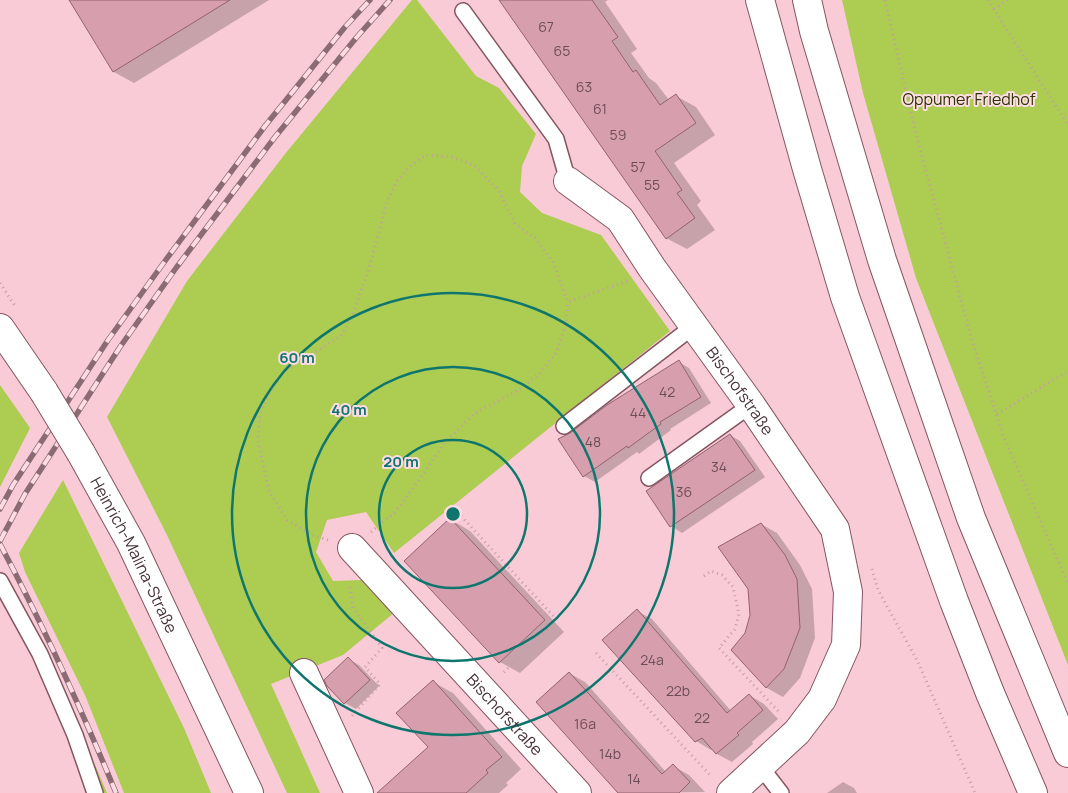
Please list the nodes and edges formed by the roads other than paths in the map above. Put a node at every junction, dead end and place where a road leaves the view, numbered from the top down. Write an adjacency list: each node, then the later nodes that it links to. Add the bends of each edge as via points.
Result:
1 (760, 0): 21 (main road, via 846,297 954,601)
2 (807, 0): 13 (main road, via 891,288 971,518)
3 (463, 11): 4 (lane, Bischofstraße, via 556,139)
4 (568, 181): 5 (main road, Bischofstraße, via 620,220)
5 (694, 325): 7 (main road, Bischofstraße); 8 (lane)
6 (0, 328): 17 (main road, Heinrich-Malina-Straße, bridge, via 44,392 131,543)
7 (751, 406): 9 (lane); 14 (main road, Bischofstraße, via 835,529 848,592 846,645 822,699 797,732)
8 (564, 426)
9 (649, 478)
10 (352, 548): 19 (main road, Bischofstraße)
11 (3, 587): 16 (lane, via 40,654 75,735)
12 (304, 673): 18 (main road)
13 (1068, 753)
14 (760, 766): 15 (main road, Bischofstraße); 20 (lane)
15 (723, 786)
16 (95, 793)
17 (249, 793)
18 (359, 793)
19 (577, 793)
20 (781, 793)
21 (1033, 793)

